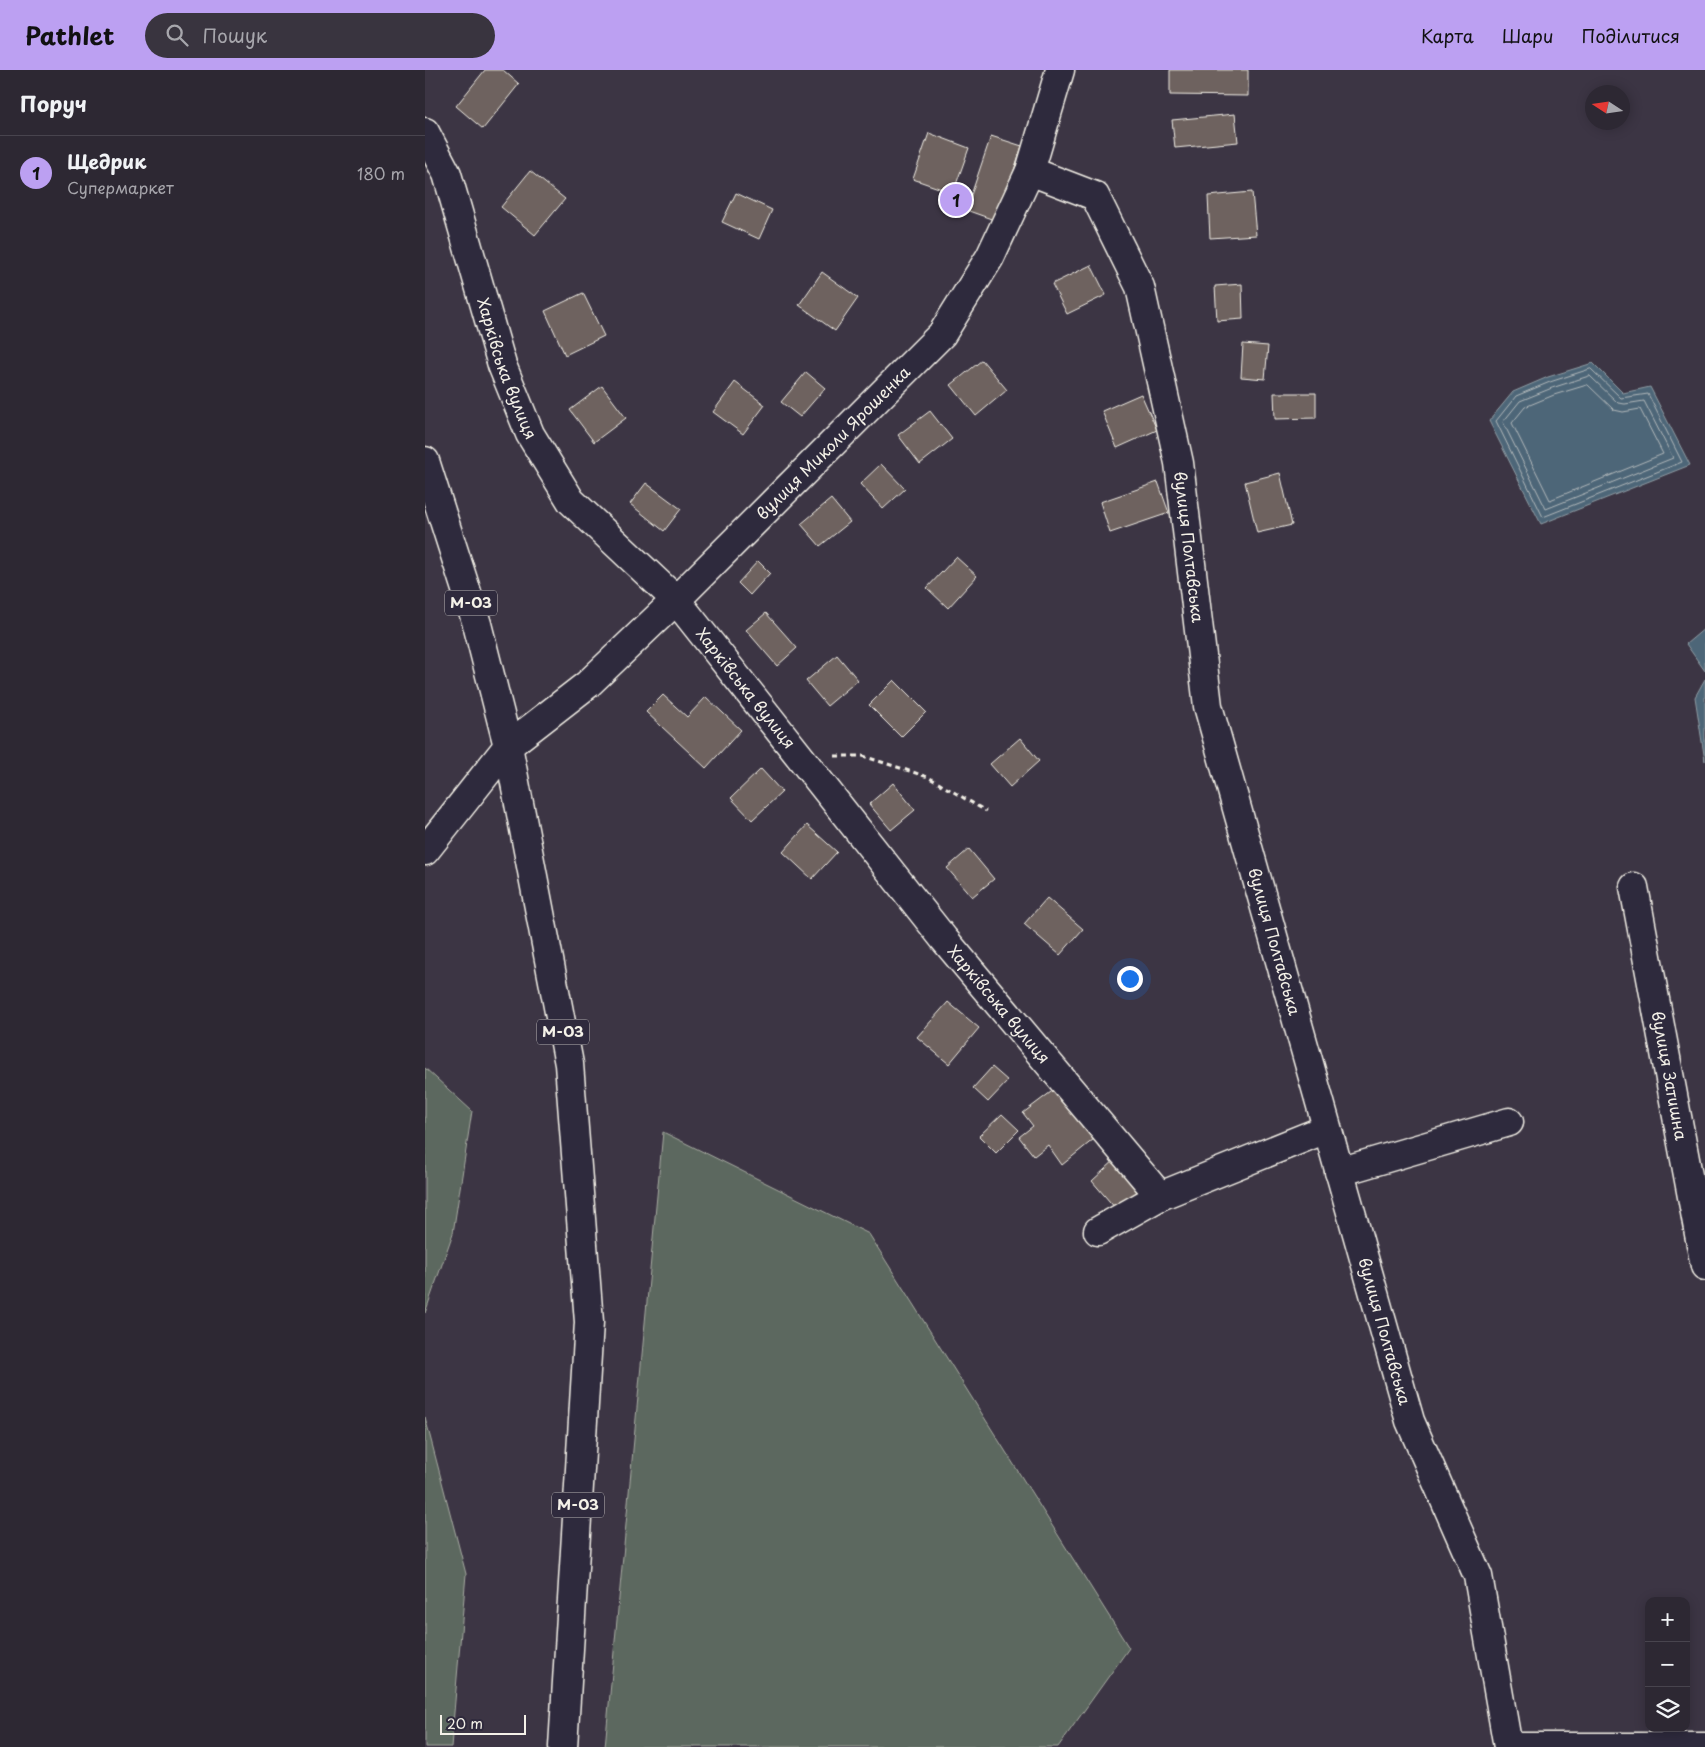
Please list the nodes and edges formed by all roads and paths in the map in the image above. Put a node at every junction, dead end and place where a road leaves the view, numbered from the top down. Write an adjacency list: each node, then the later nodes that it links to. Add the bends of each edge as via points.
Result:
1 (1060, 70): 3 (main road, вулиця Миколи Ярошенка)
2 (425, 132): 5 (main road, Харківська вулиця, via 447,174 502,365 530,434 571,501)
3 (1030, 171): 5 (main road, вулиця Миколи Ярошенка, via 990,257 942,334); 12 (main road, вулиця Полтавська, via 1095,196 1140,287 1179,463 1208,706)
4 (425, 461): 6 (main road, М-03, via 477,624)
5 (675, 600): 6 (main road, вулиця Миколи Ярошенка, via 588,684); 7 (main road, Харківська вулиця)
6 (509, 746): 9 (main road, вулиця Миколи Ярошенка); 17 (main road, М-03, via 569,1064 589,1322)
7 (800, 756): 8 (path, via 863,756 928,777); 14 (main road, Харківська вулиця, via 944,939)
8 (986, 811)
9 (425, 851)
10 (1634, 887): 16 (main road, вулиця Затишна)
11 (1509, 1122): 13 (main road)
12 (1326, 1129): 13 (main road, вулиця Полтавська); 14 (main road)
13 (1339, 1172): 20 (main road, вулиця Полтавська, via 1410,1421 1478,1576)
14 (1160, 1196): 15 (main road)
15 (1098, 1231)
16 (1705, 1266)
17 (568, 1689): 18 (main road, М-03); 19 (main road, М-03)
18 (557, 1747)
19 (563, 1747)
20 (1508, 1747): 21 (main road)
21 (1705, 1747)

